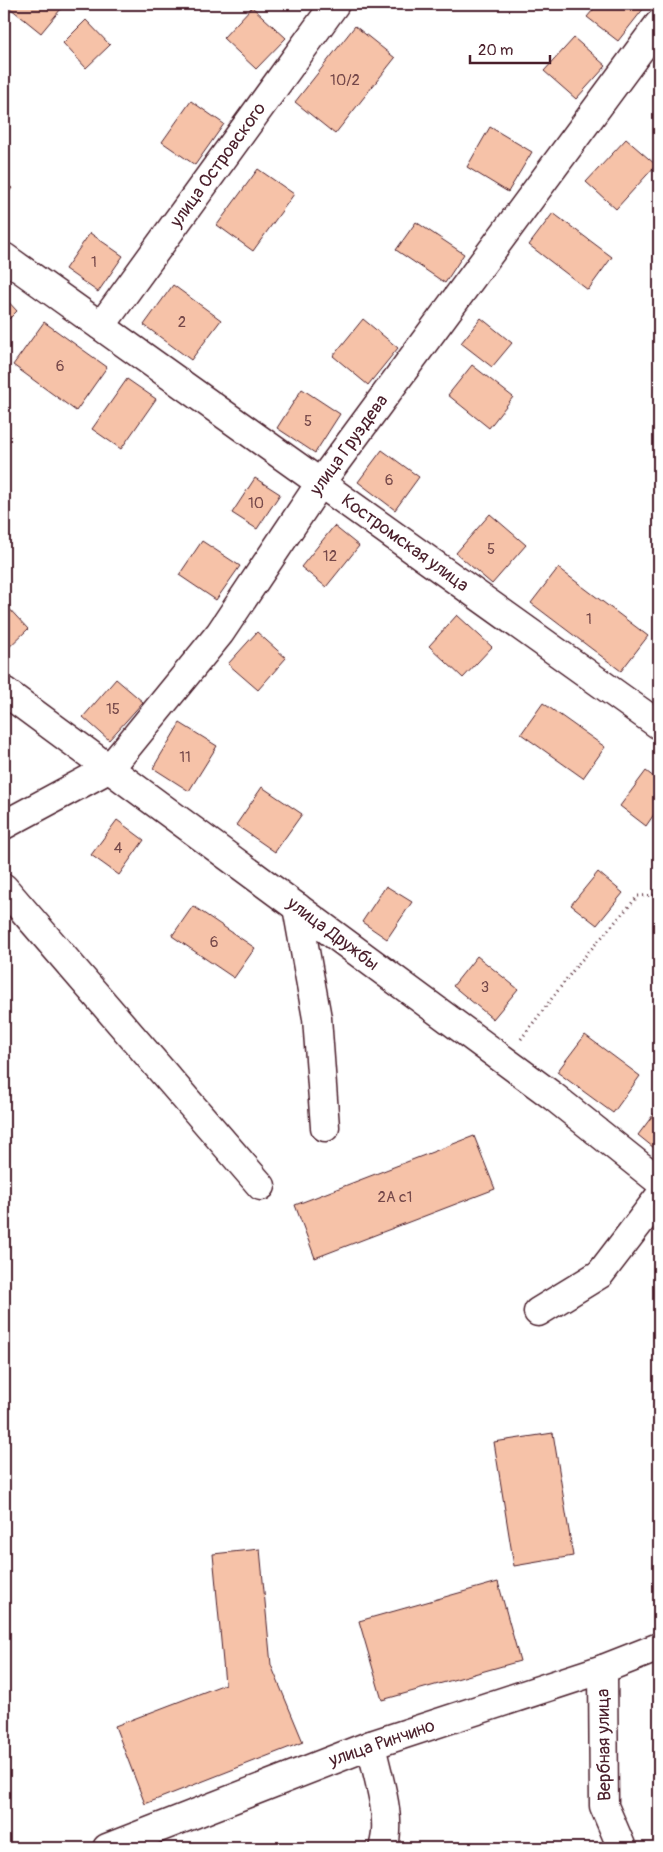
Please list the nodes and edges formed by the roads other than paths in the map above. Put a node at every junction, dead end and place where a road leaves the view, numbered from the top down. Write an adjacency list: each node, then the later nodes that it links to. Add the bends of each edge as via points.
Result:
1 (334, 4): 4 (street, улица Островского)
2 (659, 24): 5 (street, улица Груздева)
3 (4, 257): 4 (street, Костромская улица)
4 (101, 326): 5 (street, Костромская улица)
5 (321, 482): 7 (street, Костромская улица); 8 (street, улица Груздева, via 220,634)
6 (4, 691): 8 (street, улица Дружбы)
7 (659, 725)
8 (110, 768): 9 (street, улица Груздева); 11 (street, улица Дружбы)
9 (4, 825)
10 (4, 888): 14 (street)
11 (297, 907): 12 (street, via 316,1018); 13 (street, улица Дружбы, via 561,1103)
12 (325, 1127)
13 (659, 1181)
14 (261, 1186)
15 (659, 1197): 16 (street, via 600,1274)
16 (538, 1312)
17 (659, 1647): 18 (street, улица Ринчино)
18 (603, 1669): 19 (street, улица Ринчино); 22 (street, Вербная улица, via 604,1806)
19 (370, 1745): 20 (street, улица Ринчино); 21 (street, via 386,1813)
20 (107, 1848)
21 (383, 1848)
22 (622, 1848)

